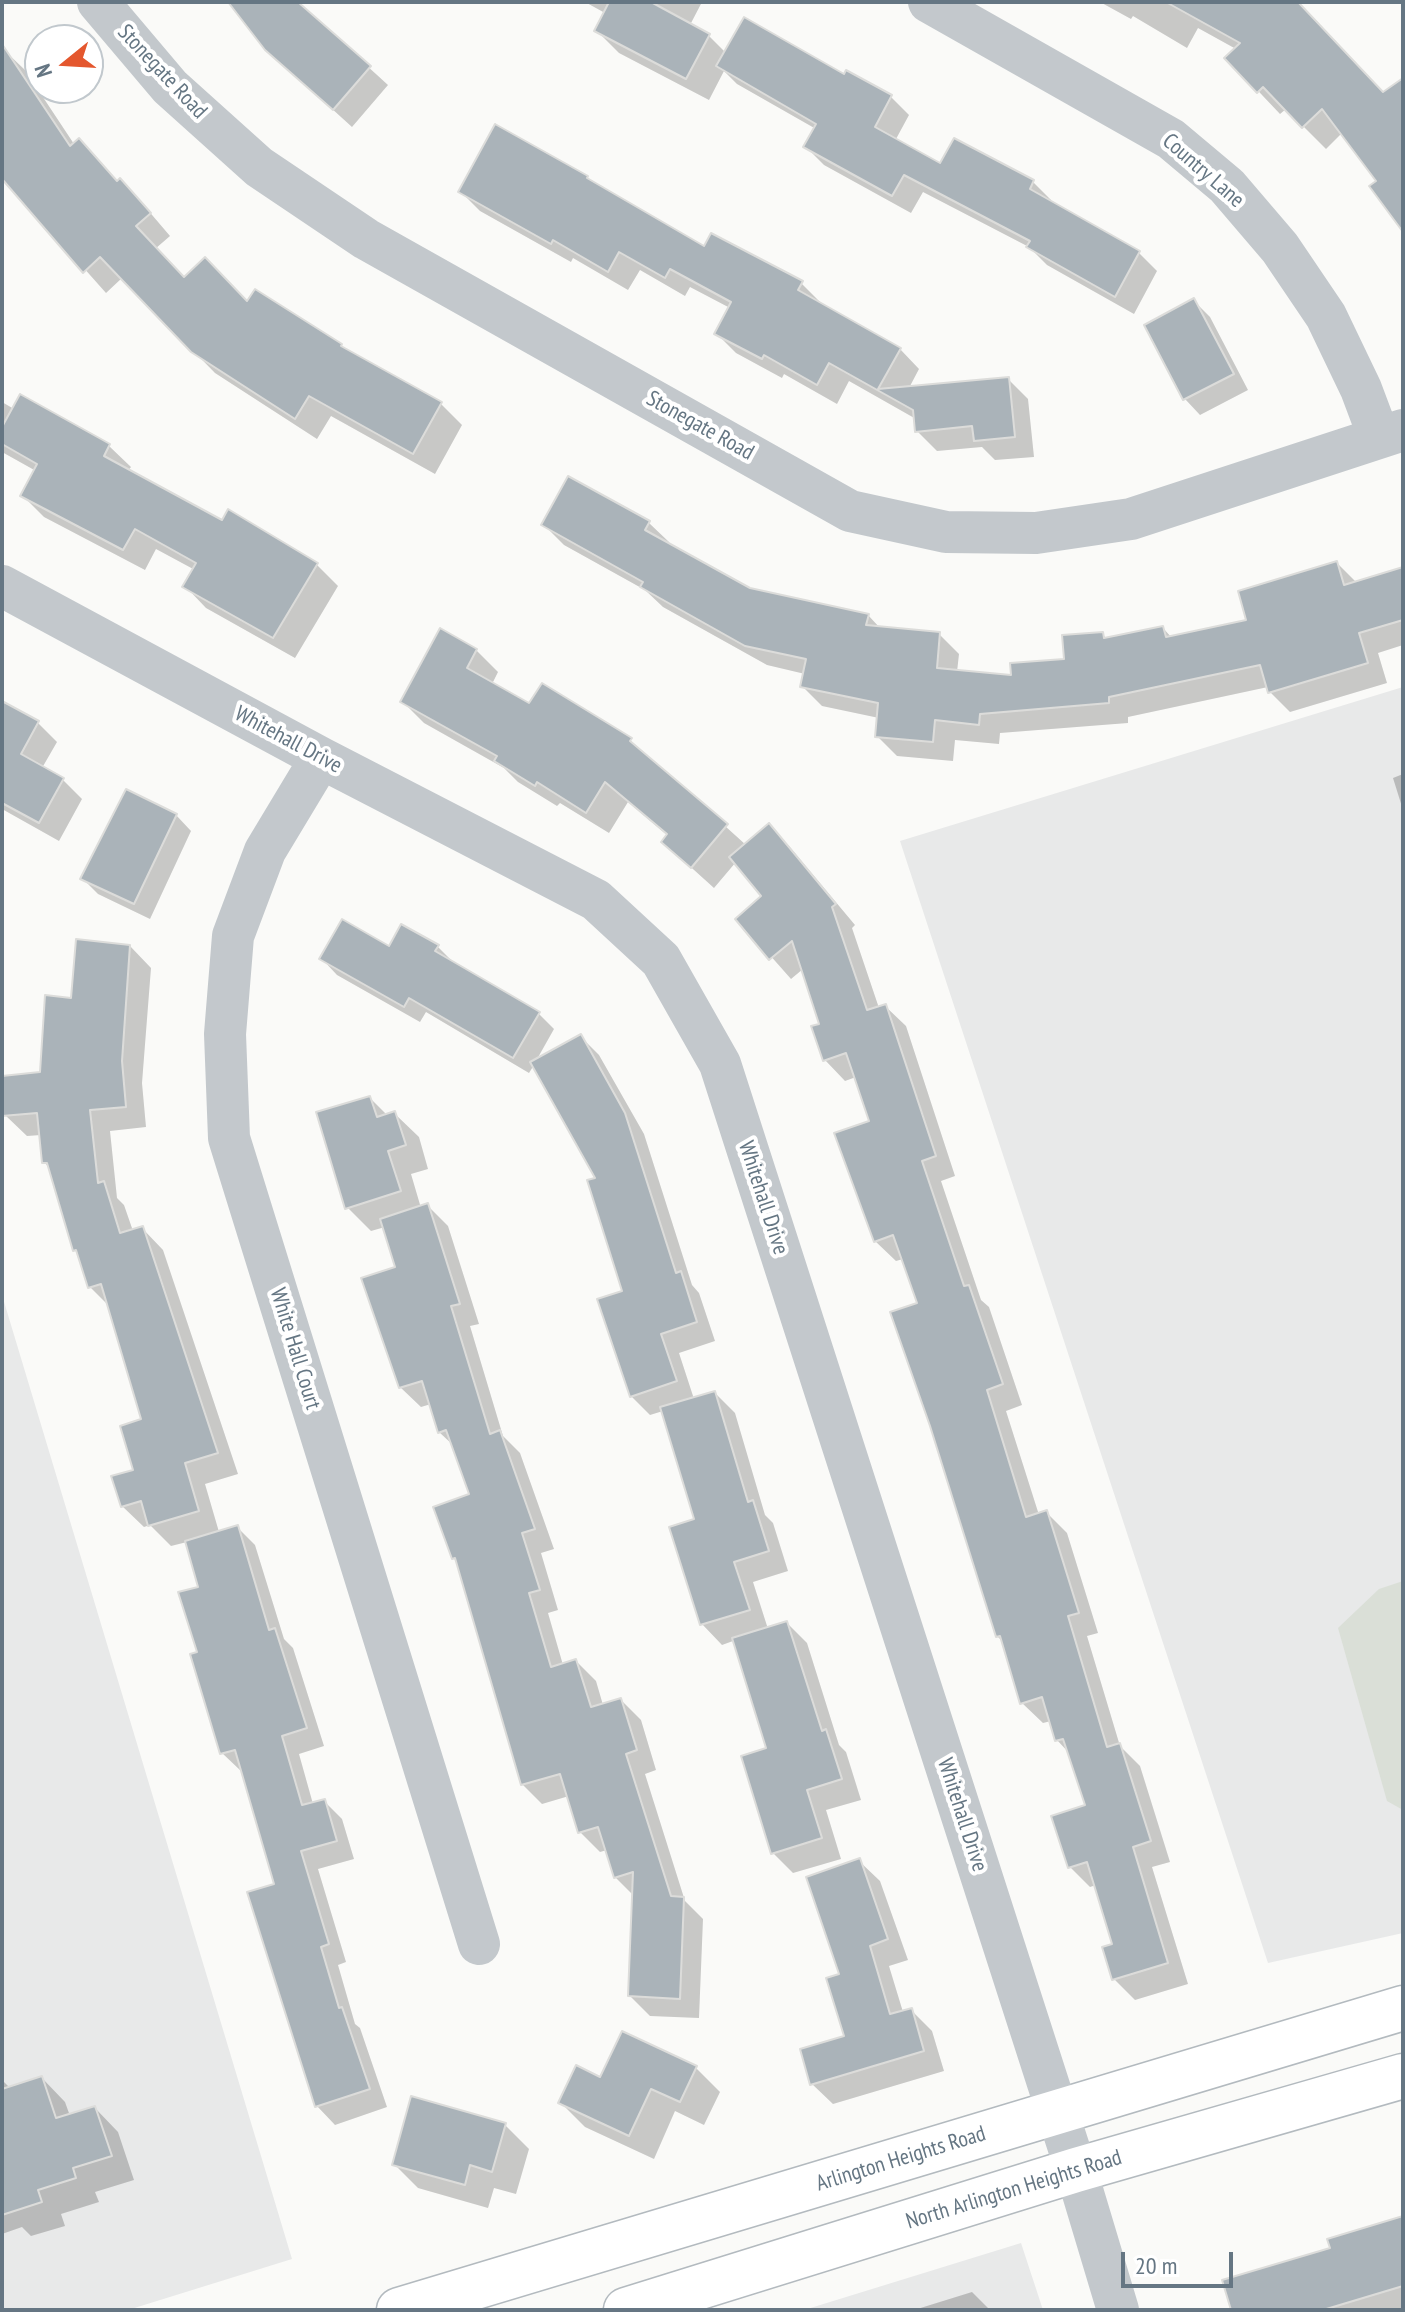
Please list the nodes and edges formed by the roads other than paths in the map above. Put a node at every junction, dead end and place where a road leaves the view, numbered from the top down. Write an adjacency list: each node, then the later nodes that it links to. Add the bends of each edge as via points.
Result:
1 (98, 2): 3 (street, Stonegate Road, via 170,87 270,175 366,239 850,511 946,532 1052,531 1131,519)
2 (929, 2): 3 (street, Country Lane, via 1171,139 1227,186 1280,248 1326,316 1361,389)
3 (1391, 433)
4 (2, 586): 5 (street, Whitehall Drive)
5 (321, 758): 6 (street, White Hall Court, via 265,851 233,936 225,1034 229,1138); 9 (street, Whitehall Drive, via 596,900 661,960 720,1064)
6 (479, 1944)
7 (1403, 2008): 9 (main road, Arlington Heights Road)
8 (1403, 2076): 10 (main road, North Arlington Heights Road)
9 (1057, 2111): 10 (street, Whitehall Drive); 11 (main road, Arlington Heights Road)
10 (1076, 2170): 12 (main road, North Arlington Heights Road); 13 (street, Whitehall Drive)
11 (399, 2310)
12 (626, 2310)
13 (1118, 2310)

